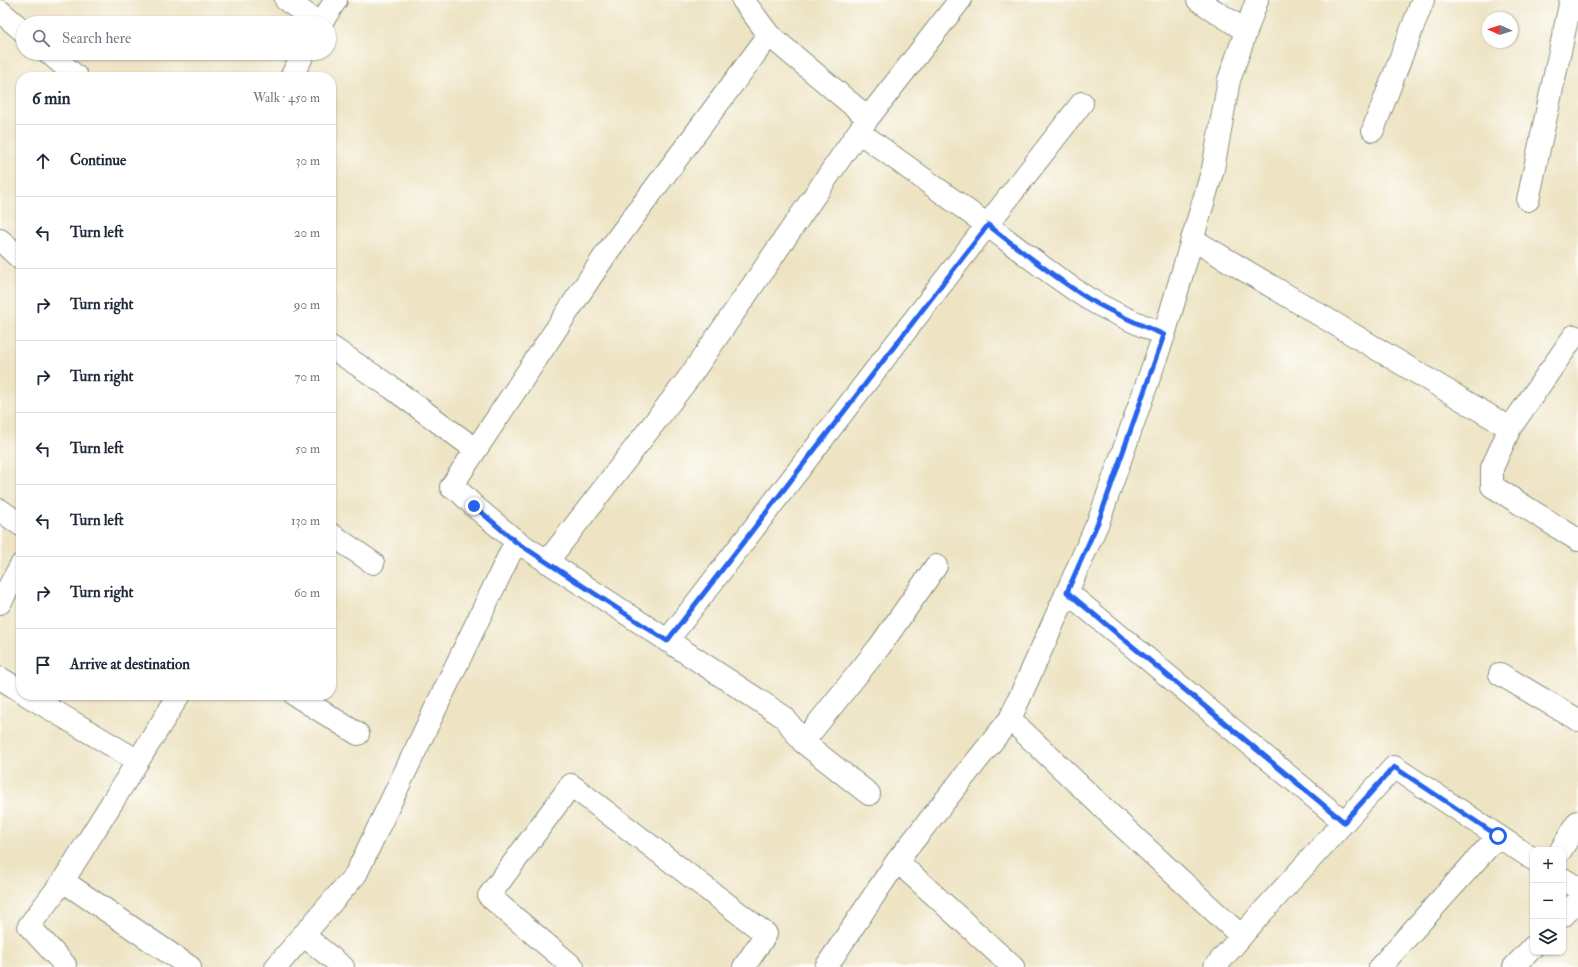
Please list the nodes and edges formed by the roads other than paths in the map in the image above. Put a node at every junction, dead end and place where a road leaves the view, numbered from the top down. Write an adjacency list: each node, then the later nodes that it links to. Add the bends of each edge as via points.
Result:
1 (286, 0): 10 (street)
2 (336, 0): 11 (street)
3 (743, 0): 14 (street)
4 (960, 0): 20 (street)
5 (1198, 0): 13 (street)
6 (1257, 0): 13 (street)
7 (1423, 0): 21 (street)
8 (1571, 0): 22 (street)
9 (0, 11): 12 (street)
10 (310, 16)
11 (325, 16)
12 (16, 24)
13 (1246, 31): 24 (street, via 1229,80 1212,169)
14 (769, 35): 20 (street); 31 (street, via 608,251)
15 (57, 60): 17 (street)
16 (300, 60): 18 (street)
17 (71, 72)
18 (294, 72)
19 (1082, 103): 23 (street)
20 (864, 125): 23 (street); 37 (street, via 688,379)
21 (1373, 130)
22 (1528, 200)
23 (988, 225): 27 (street, via 1085,296 1119,316); 43 (street)
24 (1192, 239): 27 (street); 30 (street)
25 (0, 240): 26 (street)
26 (16, 254)
27 (1164, 335): 41 (street, via 1099,520)
28 (1574, 336): 30 (street)
29 (336, 349): 31 (street)
30 (1510, 428): 35 (street, via 1492,468 1492,486)
31 (475, 449): 36 (street, via 451,487 458,490)
32 (0, 510): 33 (street)
33 (16, 521)
34 (336, 537): 38 (street)
35 (1578, 540)
36 (516, 542): 37 (street); 67 (street, via 356,874)
37 (547, 562): 43 (street)
38 (373, 563)
39 (936, 566): 53 (street, via 880,646)
40 (16, 574): 42 (street)
41 (1067, 592): 50 (street); 56 (street)
42 (0, 603)
43 (667, 641): 53 (street, via 784,717)
44 (1500, 674): 51 (street)
45 (0, 678): 46 (street)
46 (16, 688)
47 (36, 700): 54 (street)
48 (176, 700): 54 (street)
49 (302, 700): 52 (street)
50 (1010, 719): 61 (street); 68 (street)
51 (1578, 720)
52 (358, 734)
53 (803, 742): 55 (street)
54 (138, 761): 62 (street)
55 (869, 794)
56 (1344, 822): 58 (street, via 1394,767); 68 (street)
57 (1578, 822): 59 (street)
58 (1498, 836): 60 (street); 79 (street)
59 (1563, 847)
60 (1530, 857)
61 (897, 861): 76 (street); 77 (street)
62 (63, 881): 70 (street, via 29,926 65,965); 71 (street)
63 (1566, 881): 64 (street)
64 (1578, 888)
65 (1578, 901): 66 (street)
66 (1566, 913)
67 (303, 935): 72 (street); 73 (street)
68 (1241, 936): 78 (street)
69 (1530, 950): 80 (street)
70 (63, 967)
71 (190, 967)
72 (276, 967)
73 (343, 967)
74 (573, 967): 75 (street, via 488,896 571,785 766,934)
75 (744, 967)
76 (826, 967)
77 (1013, 967)
78 (1216, 967)
79 (1380, 967)
80 (1514, 967)

